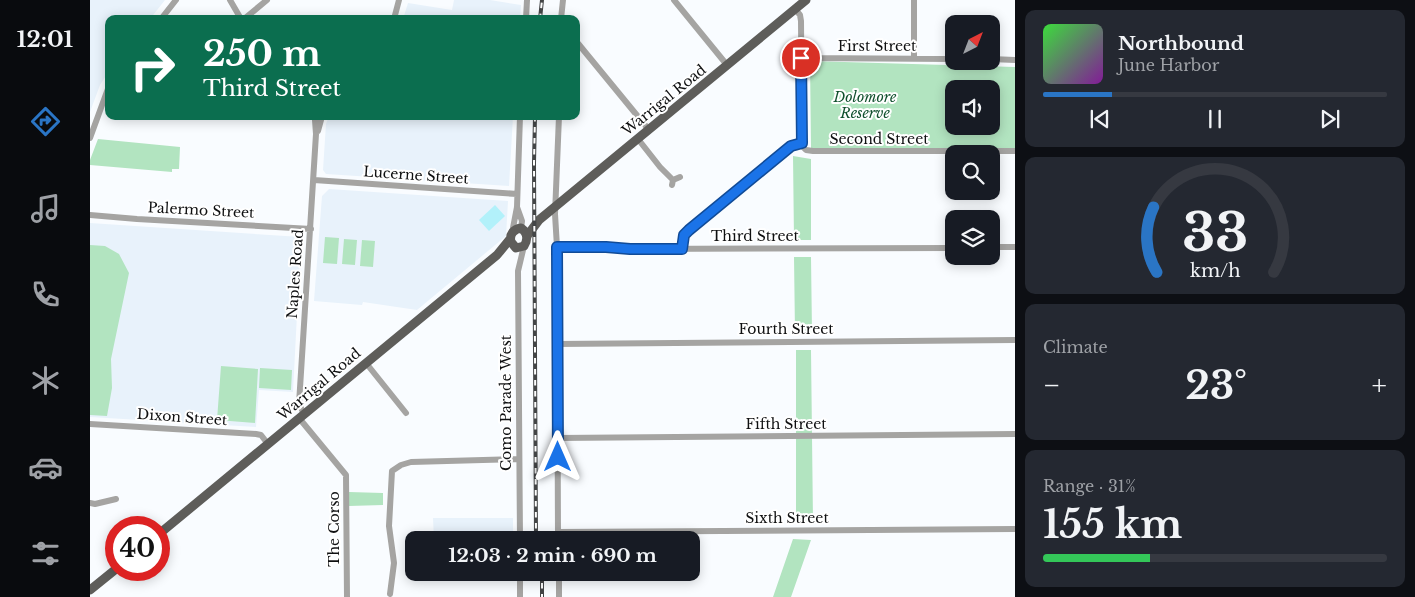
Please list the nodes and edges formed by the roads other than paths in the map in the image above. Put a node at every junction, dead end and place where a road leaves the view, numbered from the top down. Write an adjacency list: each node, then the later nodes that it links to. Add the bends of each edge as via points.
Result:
1 (176, 0): 11 (street)
2 (230, 0): 12 (street)
3 (268, 0): 13 (street)
4 (399, 0): 14 (street)
5 (527, 0): 15 (street)
6 (562, 0): 16 (street)
7 (674, 0): 23 (street)
8 (806, 0): 10 (main road, Warrigal Road)
9 (914, 0): 19 (street)
10 (795, 9): 18 (street, via 800,18); 23 (main road, Warrigal Road)
11 (163, 15)
12 (240, 15)
13 (248, 15)
14 (395, 15)
15 (526, 15)
16 (561, 15)
17 (580, 46): 28 (street)
18 (801, 58): 19 (street, First Street); 31 (street)
19 (914, 58): 20 (street, First Street)
20 (945, 59)
21 (1000, 59): 22 (street)
22 (1015, 60)
23 (727, 65): 28 (main road, Warrigal Road)
24 (105, 97): 29 (street)
25 (318, 120): 33 (street, Naples Road)
26 (520, 120): 35 (street, Como Parade West)
27 (558, 120): 37 (street)
28 (649, 130): 30 (main road, Warrigal Road)
29 (90, 138)
30 (638, 139): 34 (street); 37 (main road, Warrigal Road)
31 (803, 146): 32 (street, Second Street, via 807,151); 46 (street, via 791,146 689,230 684,235)
32 (1015, 150)
33 (314, 180): 35 (street, Lucerne Street); 39 (street, Naples Road)
34 (675, 181)
35 (517, 194): 36 (street, Como Parade West)
36 (516, 206): 40 (street, Como Parade West); 41 (street, Como Parade West)
37 (556, 206): 40 (main road, Warrigal Road); 42 (street)
38 (90, 215): 39 (street, Palermo Street)
39 (310, 228): 51 (street, Naples Road, via 300,404)
40 (524, 231): 41 (main road, Warrigal Road, via 517,229); 41 (main road, via 527,240)
41 (515, 243): 49 (main road, Warrigal Road, via 508,252 497,255); 56 (street, Como Parade West, via 518,266)
42 (557, 247): 46 (street, Third Street); 48 (street)
43 (1000, 247): 44 (street)
44 (1015, 247)
45 (945, 248): 46 (street, Third Street)
46 (682, 249)
47 (1015, 340): 48 (street, Fourth Street)
48 (557, 344): 54 (street)
49 (366, 363): 50 (street); 51 (main road, Warrigal Road)
50 (406, 413)
51 (302, 416): 55 (main road, Warrigal Road); 69 (street, The Corso, via 346,475)
52 (90, 424): 55 (street, Dixon Street, via 256,434)
53 (1015, 434): 54 (street, Fifth Street)
54 (558, 438): 62 (street)
55 (268, 444): 59 (main road, Warrigal Road)
56 (519, 459): 61 (street, Como Parade West); 68 (street, via 411,462 392,471 389,526 394,563)
57 (116, 499): 58 (street)
58 (90, 503)
59 (170, 525)
60 (1015, 529): 63 (street, Sixth Street)
61 (520, 531)
62 (558, 531)
63 (700, 534)
64 (105, 578): 67 (main road)
65 (520, 581): 70 (street)
66 (559, 581): 71 (street)
67 (90, 590)
68 (390, 594)
69 (347, 597)
70 (520, 597)
71 (559, 597)

